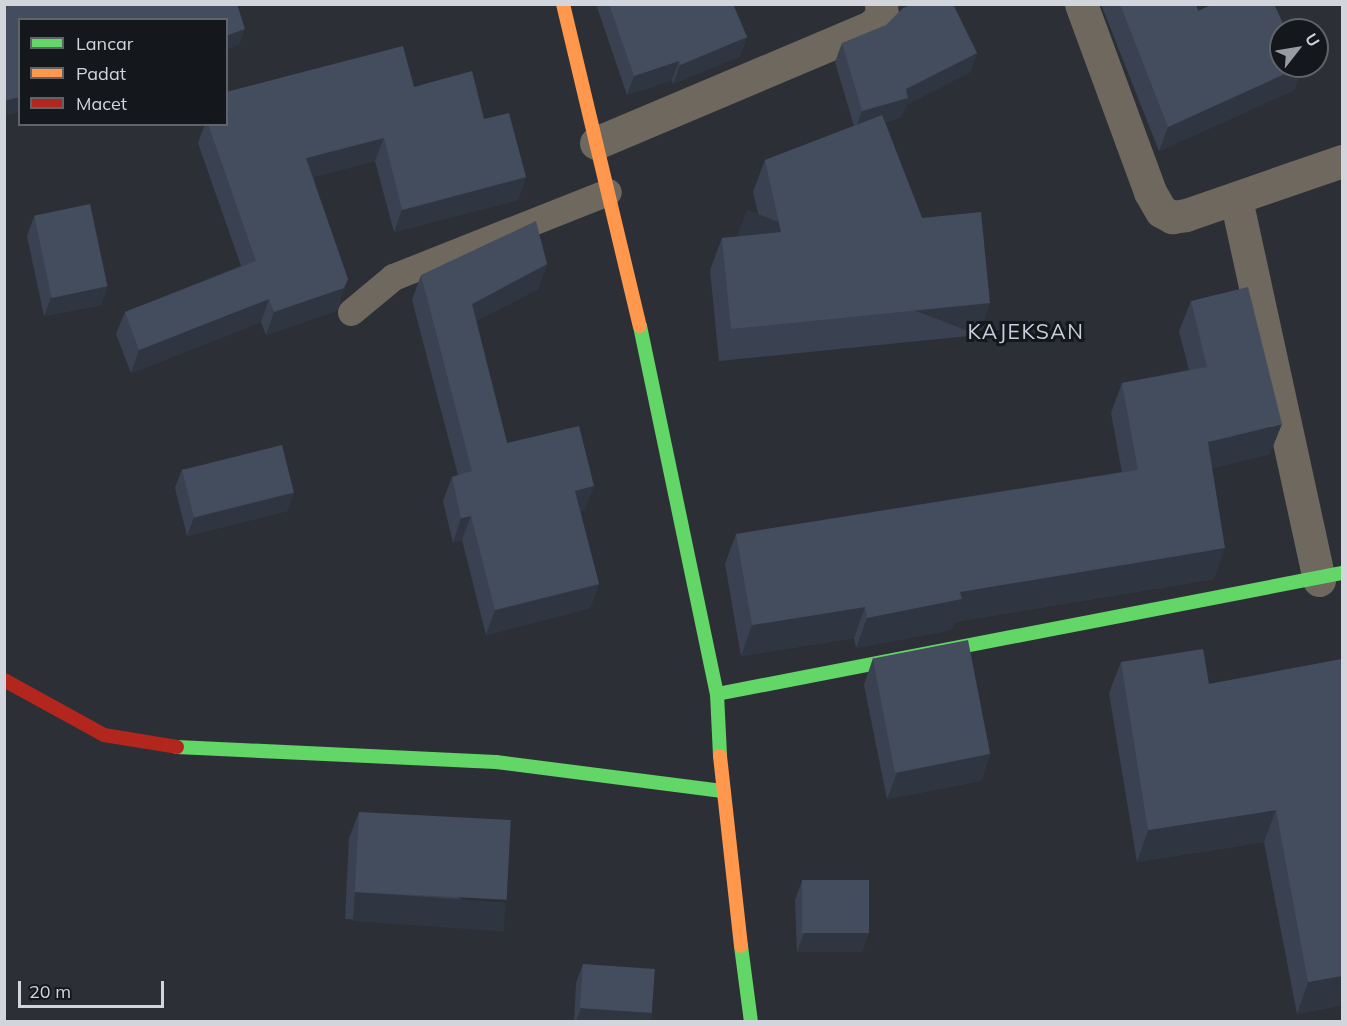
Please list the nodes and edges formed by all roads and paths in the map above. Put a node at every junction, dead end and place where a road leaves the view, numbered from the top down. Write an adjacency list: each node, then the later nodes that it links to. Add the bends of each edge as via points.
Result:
1 (563, 4): 4 (street)
2 (881, 4): 4 (street, via 882,16 871,27)
3 (1081, 4): 7 (street, via 1150,192 1161,211 1172,217 1186,215)
4 (597, 143): 6 (street)
5 (1342, 161): 7 (street)
6 (608, 192): 8 (lane, via 393,277); 11 (street)
7 (1236, 199): 9 (street)
8 (351, 312)
9 (1330, 576): 11 (street)
10 (4, 680): 12 (street, via 104,735 170,747 496,762)
11 (717, 694): 12 (street)
12 (722, 791): 13 (street)
13 (751, 1022)

